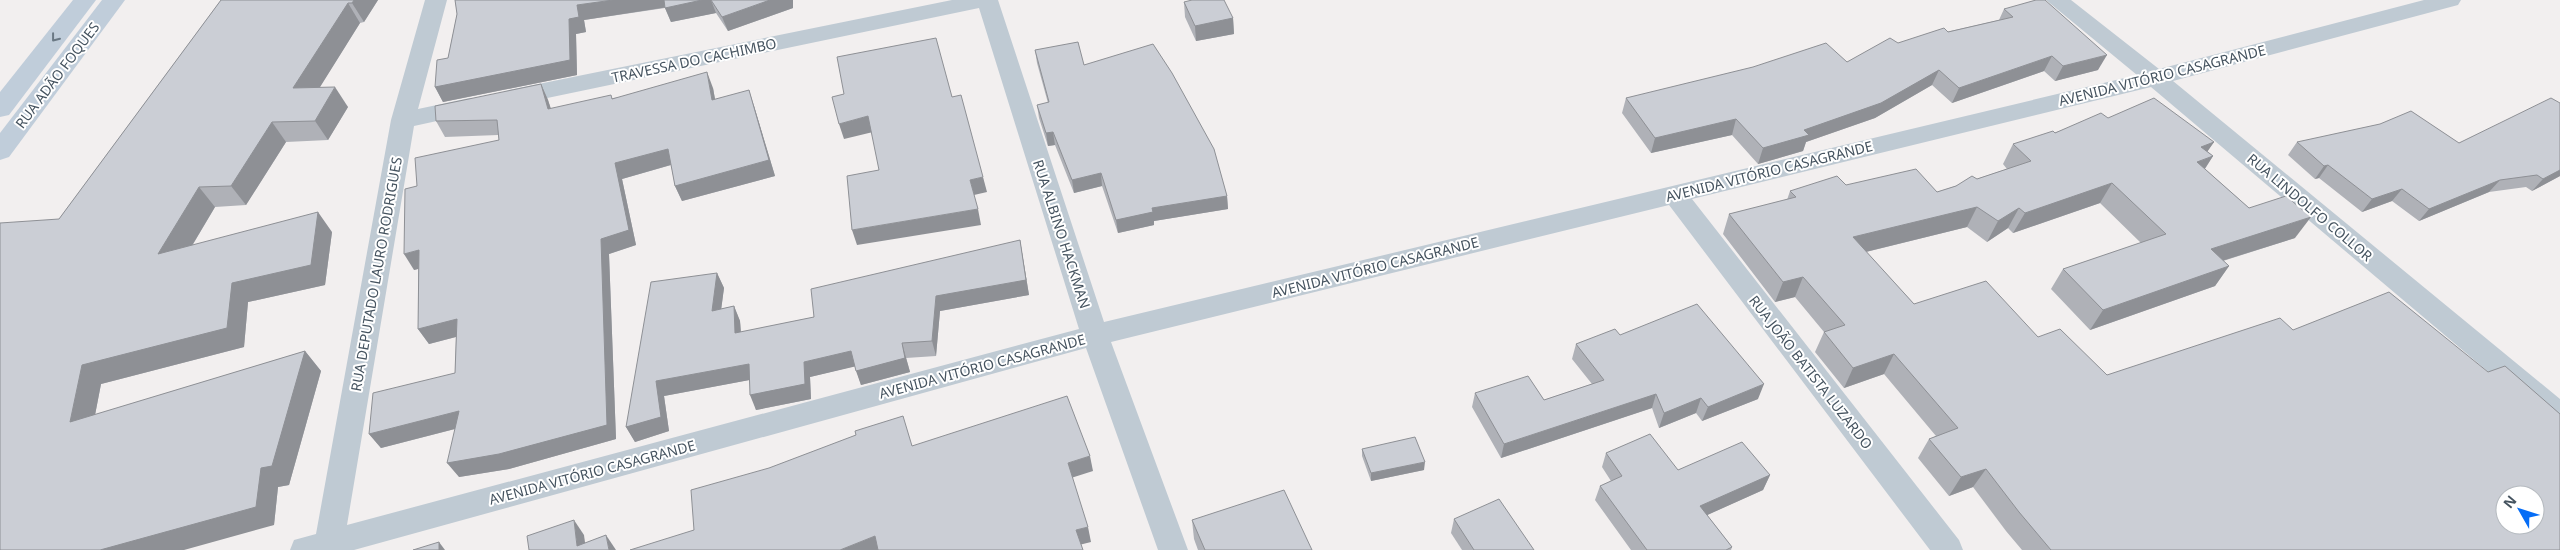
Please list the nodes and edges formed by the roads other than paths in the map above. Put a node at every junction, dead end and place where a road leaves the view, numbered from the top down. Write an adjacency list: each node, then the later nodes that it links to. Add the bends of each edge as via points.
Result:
1 (85, 0): 8 (main road, RUA ADÃO FOQUES, one-way to 8)
2 (114, 0): 10 (main road, RUA ADÃO FOQUES)
3 (986, 0): 9 (street, TRAVESSA DO CACHIMBO); 12 (street, RUA ALBINO HACKMAN)
4 (2057, 0): 7 (street, RUA LINDOLFO COLLOR)
5 (2450, 0): 7 (street, AVENIDA VITÓRIO CASAGRANDE)
6 (435, 3): 9 (street, RUA DEPUTADO LAURO RODRIGUES)
7 (2155, 78): 11 (street, AVENIDA VITÓRIO CASAGRANDE); 13 (street, RUA LINDOLFO COLLOR)
8 (0, 109)
9 (403, 120): 14 (street, RUA DEPUTADO LAURO RODRIGUES)
10 (0, 150)
11 (1674, 194): 12 (street, AVENIDA VITÓRIO CASAGRANDE); 16 (street, RUA JOÃO BATISTA LUZARDO)
12 (1095, 335): 14 (street, AVENIDA VITÓRIO CASAGRANDE); 15 (street, RUA ALBINO HACKMAN)
13 (2560, 416)
14 (317, 547)
15 (1173, 550)
16 (1948, 550)

